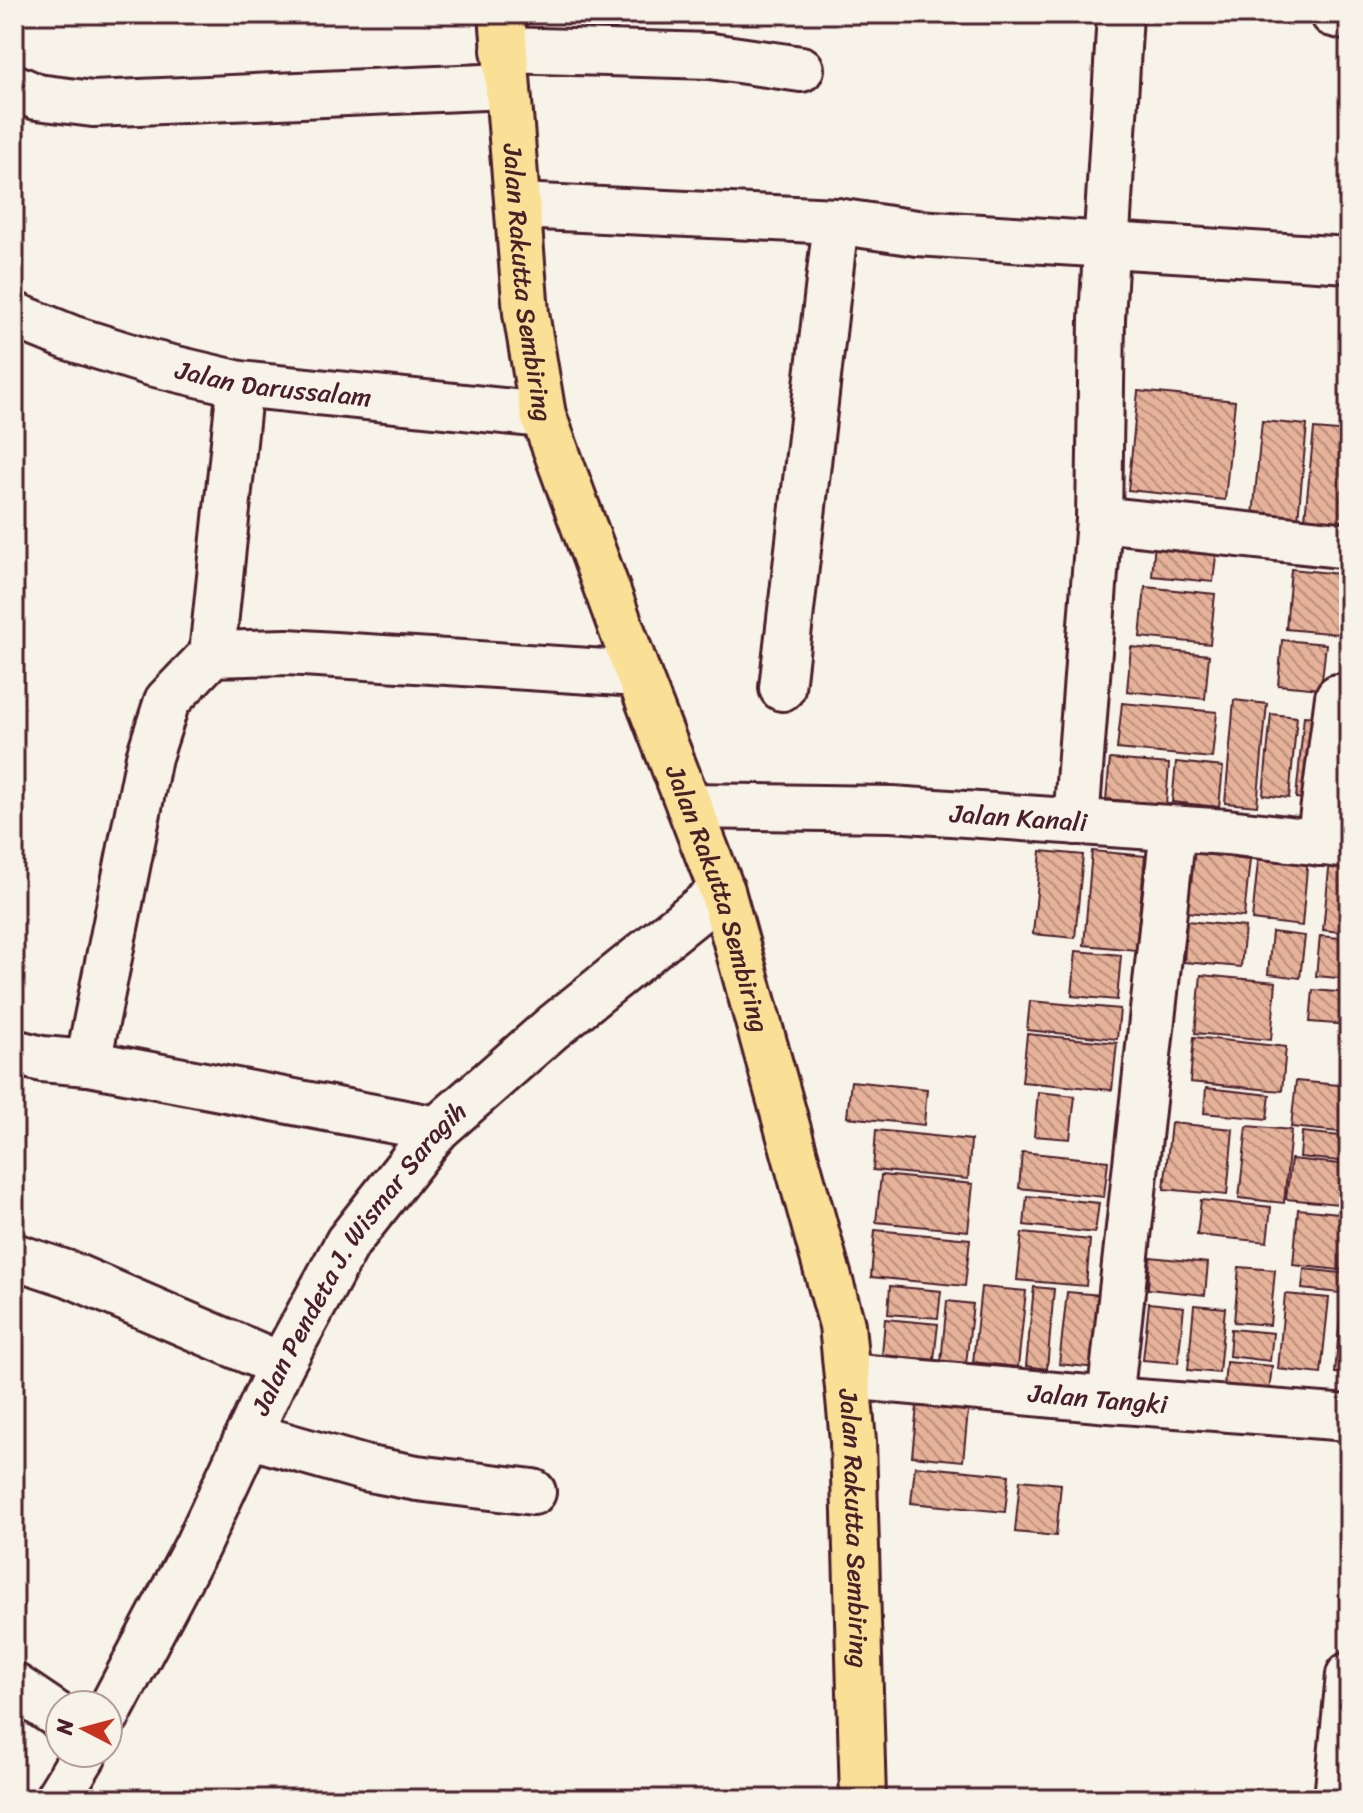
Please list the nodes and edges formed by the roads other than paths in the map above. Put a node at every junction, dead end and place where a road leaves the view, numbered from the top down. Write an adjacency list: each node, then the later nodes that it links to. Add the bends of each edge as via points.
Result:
1 (1120, 14): 9 (street)
2 (1333, 14): 3 (street)
3 (1349, 18)
4 (504, 50): 5 (street, via 711,56); 6 (street, via 93,104 37,97); 7 (main road, Jalan Rakutta Sembiring)
5 (801, 69)
6 (14, 87)
7 (518, 206): 8 (street); 13 (main road, Jalan Rakutta Sembiring, via 526,313)
8 (836, 221): 9 (street, via 917,233); 18 (street)
9 (1108, 245): 10 (street); 14 (street)
10 (1349, 260)
11 (14, 315): 12 (street, Jalan Darussalam, via 151,363)
12 (240, 384): 13 (street, Jalan Darussalam); 16 (street)
13 (543, 415): 17 (main road, Jalan Rakutta Sembiring)
14 (1099, 519): 15 (street); 21 (street)
15 (1349, 546)
16 (212, 654): 17 (street, via 287,652); 26 (street, via 167,701 149,757)
17 (638, 674): 20 (main road, Jalan Rakutta Sembiring)
18 (782, 688)
19 (1338, 697): 23 (street)
20 (689, 806): 21 (street, Jalan Kanali, via 892,809); 24 (main road, Jalan Rakutta Sembiring)
21 (1076, 822): 22 (street, Jalan Kanali)
22 (1173, 829): 23 (street, Jalan Kanali); 31 (street)
23 (1334, 844)
24 (722, 891): 27 (street, Jalan Pendeta J. Wismar Saragih); 30 (main road, Jalan Rakutta Sembiring, via 842,1325)
25 (14, 1052): 26 (street)
26 (88, 1063): 27 (street)
27 (437, 1129): 29 (street, Jalan Pendeta J. Wismar Saragih, via 348,1242)
28 (14, 1256): 29 (street, via 69,1274)
29 (281, 1365): 33 (street, Jalan Pendeta J. Wismar Saragih)
30 (847, 1376): 31 (street, Jalan Tangki); 41 (main road, Jalan Rakutta Sembiring)
31 (1110, 1400): 32 (street, Jalan Tangki)
32 (1349, 1418)
33 (248, 1435): 34 (street, via 364,1468); 37 (street, Jalan Pendeta J. Wismar Saragih)
34 (533, 1492)
35 (1349, 1675): 42 (street)
36 (14, 1686): 38 (street)
37 (121, 1689)
38 (44, 1706)
39 (75, 1769): 40 (street)
40 (57, 1799)
41 (863, 1799)
42 (1337, 1799)

